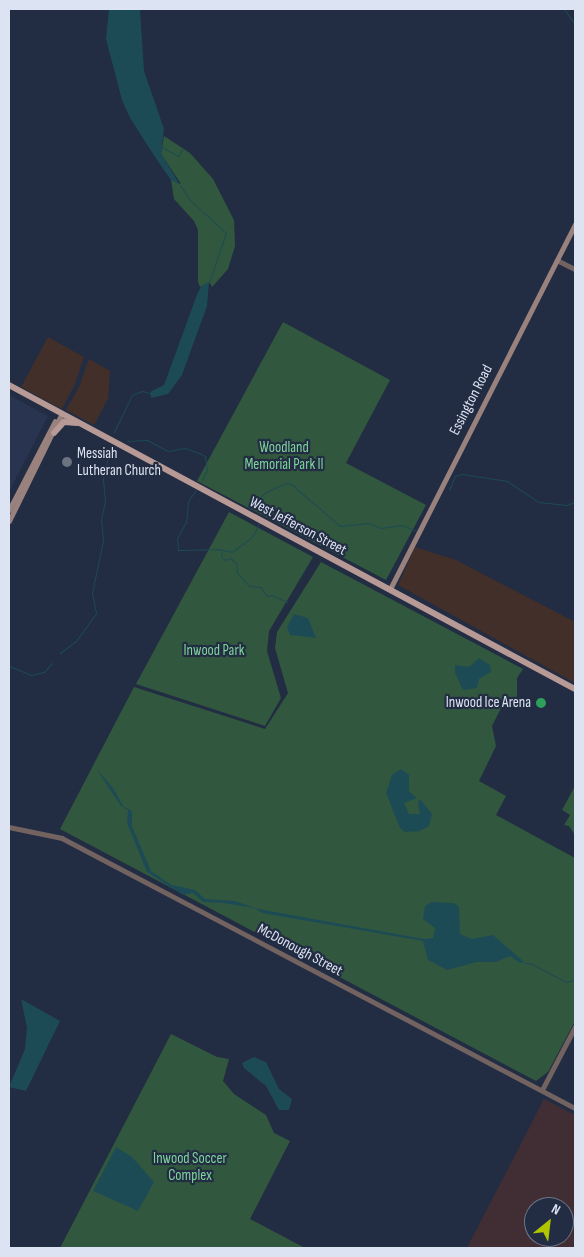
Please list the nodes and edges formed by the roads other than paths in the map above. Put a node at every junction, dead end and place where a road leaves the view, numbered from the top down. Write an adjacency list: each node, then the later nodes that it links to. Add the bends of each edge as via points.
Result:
1 (575, 224): 2 (main road, Essington Road)
2 (557, 260): 3 (street); 10 (main road, Essington Road)
3 (575, 269)
4 (9, 385): 5 (main road, West Jefferson Street)
5 (62, 413): 6 (main road, West Jefferson Street); 7 (main road); 8 (main road)
6 (80, 423): 7 (main road, via 64,422); 10 (main road, West Jefferson Street)
7 (54, 433): 9 (main road)
8 (9, 510)
9 (9, 521)
10 (390, 589): 11 (main road, West Jefferson Street)
11 (575, 688)
12 (9, 827): 14 (street, McDonough Street, via 43,832 68,841)
13 (575, 1027): 14 (street)
14 (542, 1090): 15 (street, McDonough Street)
15 (575, 1108)

